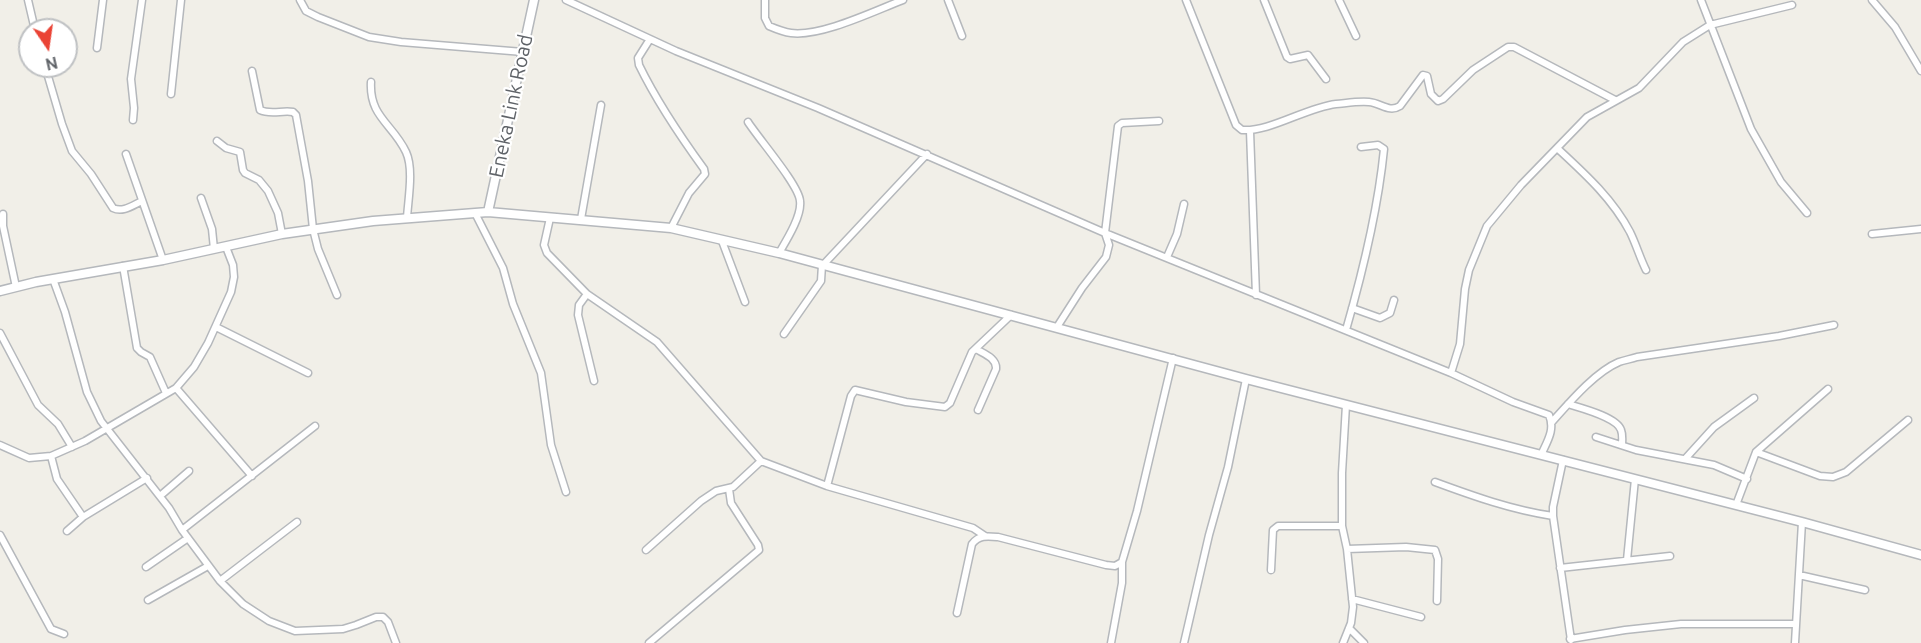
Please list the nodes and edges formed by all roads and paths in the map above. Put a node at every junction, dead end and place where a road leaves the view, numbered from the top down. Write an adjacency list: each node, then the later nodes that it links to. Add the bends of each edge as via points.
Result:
1 (28, 0): 17 (street)
2 (103, 0): 22 (street)
3 (142, 0): 32 (street, via 131,79)
4 (181, 0): 29 (street)
5 (300, 0): 23 (street, via 306,11 369,37)
6 (534, 0): 23 (street, Eneka Link Road)
7 (566, 0): 21 (street)
8 (765, 0): 9 (street, via 769,26 792,34 824,29)
9 (903, 0)
10 (948, 0): 19 (street)
11 (1186, 0): 35 (street, via 1236,125)
12 (1264, 0): 27 (street, via 1285,54 1290,58 1308,55)
13 (1339, 0): 20 (street)
14 (1701, 0): 18 (street)
15 (1872, 0): 25 (street)
16 (1792, 5): 18 (street)
17 (32, 18)
18 (1710, 25): 30 (street, via 1683,42 1639,88); 46 (street, via 1755,137 1781,182)
19 (962, 36)
20 (1356, 36)
21 (650, 39): 40 (street); 51 (street, via 638,58 639,65 705,174 689,193)
22 (97, 48)
23 (523, 51): 44 (street, Eneka Link Road)
24 (252, 71): 52 (street, via 260,110 286,110 296,115)
25 (1921, 71)
26 (49, 78): 42 (street, via 72,152 113,208 124,209)
27 (1326, 79)
28 (371, 82): 48 (street, via 373,105 407,153 410,171)
29 (171, 94)
30 (1615, 100): 35 (street, via 1508,47 1473,70 1438,101 1423,75 1395,109 1367,102 1319,107); 38 (street, via 1587,117)
31 (601, 105): 50 (street)
32 (133, 120)
33 (748, 122): 60 (street, via 800,198 791,231)
34 (1159, 122): 54 (street, via 1118,126)
35 (1250, 131): 71 (street)
36 (217, 141): 55 (street, via 240,152 245,173 264,184 278,213)
37 (1361, 147): 74 (street, via 1384,148)
38 (1557, 148): 65 (street, via 1612,205 1630,231); 85 (street, via 1487,226 1469,270 1460,345)
39 (126, 154): 42 (street)
40 (927, 154): 54 (street); 63 (street)
41 (201, 198): 59 (street, via 212,229)
42 (142, 201): 62 (street)
43 (1184, 204): 61 (street)
44 (488, 212): 45 (street); 49 (street)
45 (475, 213): 48 (street); 117 (street, via 503,268 541,373 551,445)
46 (1807, 213)
47 (3, 214): 67 (street)
48 (406, 218): 52 (street)
49 (550, 218): 50 (street); 69 (street, via 544,249)
50 (581, 219): 51 (street)
51 (671, 228): 57 (street)
52 (313, 229): 55 (street); 70 (street)
53 (1921, 229): 56 (street)
54 (1105, 233): 61 (street); 78 (street, via 1109,245 1106,257)
55 (282, 234): 58 (street)
56 (1872, 234)
57 (722, 241): 60 (street); 73 (street)
58 (226, 247): 59 (street); 77 (street, via 234,277)
59 (214, 249): 62 (street)
60 (778, 253): 63 (street)
61 (1167, 257): 71 (street)
62 (164, 260): 64 (street)
63 (822, 265): 75 (street); 81 (street, via 821,281)
64 (123, 266): 66 (street); 90 (street, via 137,348 150,357)
65 (1646, 270)
66 (53, 279): 67 (street); 98 (street, via 87,392)
67 (16, 287): 68 (street)
68 (0, 290)
69 (587, 294): 87 (street, via 579,305 578,315); 108 (street, via 657,342)
70 (337, 295)
71 (1256, 295): 79 (street)
72 (1394, 300): 74 (street, via 1390,313 1380,318)
73 (745, 302)
74 (1352, 308): 79 (street)
75 (1011, 315): 78 (street); 82 (street)
76 (1834, 325): 92 (street, via 1627,360 1599,376)
77 (216, 327): 84 (street); 88 (street, via 194,367)
78 (1057, 327): 83 (street)
79 (1346, 330): 85 (street)
80 (0, 333): 102 (street, via 38,405 58,424)
81 (784, 334)
82 (976, 349): 94 (street, via 996,364); 115 (street, via 945,407 855,390)
83 (1173, 358): 86 (street); 135 (street)
84 (308, 373)
85 (1451, 373): 96 (street, via 1549,415)
86 (1246, 379): 93 (street); 155 (street)
87 (594, 381)
88 (176, 388): 90 (street); 110 (street)
89 (1828, 389): 103 (street)
90 (166, 393): 98 (street)
91 (1754, 398): 106 (street, via 1714,427)
92 (1568, 404): 96 (street); 101 (street, via 1617,423)
93 (1346, 405): 104 (street); 124 (street)
94 (978, 410)
95 (1908, 420): 103 (street, via 1846,472 1833,477 1820,476)
96 (1552, 422): 104 (street)
97 (315, 426): 110 (street)
98 (108, 427): 102 (street); 111 (street)
99 (1596, 437): 101 (street)
100 (0, 445): 105 (street, via 29,458)
101 (1622, 445): 106 (street)
102 (72, 447): 105 (street)
103 (1756, 452): 113 (street)
104 (1542, 453): 107 (street)
105 (51, 456): 121 (street, via 57,479)
106 (1685, 459): 113 (street, via 1714,465)
107 (1563, 460): 112 (street); 120 (street)
108 (761, 461): 115 (street); 116 (street)
109 (189, 471): 118 (street)
110 (252, 476): 125 (street)
111 (147, 478): 118 (street); 121 (street)
112 (1635, 479): 119 (street); 134 (street)
113 (1747, 479): 119 (street)
114 (1435, 482): 120 (street, via 1496,503)
115 (827, 486): 128 (street, via 973,528)
116 (729, 489): 131 (street, via 716,491 700,501); 153 (street, via 731,503 759,550)
117 (566, 492)
118 (160, 496): 125 (street)
119 (1736, 505): 123 (street)
120 (1553, 516): 138 (street)
121 (83, 517): 126 (street)
122 (297, 522): 141 (street)
123 (1802, 522): 132 (street); 140 (street)
124 (1342, 526): 130 (street); 139 (street, via 1278,526 1273,530)
125 (182, 530): 129 (street)
126 (67, 531)
127 (0, 535): 150 (street, via 51,629)
128 (986, 536): 135 (street, via 1106,565); 146 (street, via 976,538 972,544)
129 (188, 538): 136 (street); 137 (street)
130 (1347, 549): 143 (street); 145 (street, via 1435,550)
131 (646, 550)
132 (1921, 555)
133 (1670, 556): 134 (street)
134 (1627, 560): 138 (street)
135 (1122, 562): 154 (street)
136 (207, 566): 141 (street); 144 (street)
137 (146, 567)
138 (1560, 568): 151 (street)
139 (1271, 570)
140 (1798, 575): 142 (street); 148 (street)
141 (220, 581): 152 (street, via 243,604 269,621 295,631 343,628 383,617)
142 (1865, 590)
143 (1352, 599): 147 (street); 149 (street)
144 (148, 600)
145 (1437, 601)
146 (957, 613)
147 (1421, 618)
148 (1795, 624): 151 (street, via 1680,624); 158 (street)
149 (1349, 628): 156 (street); 157 (street)
150 (64, 634)
151 (1571, 641)
152 (396, 643)
153 (649, 643)
154 (1111, 643)
155 (1184, 643)
156 (1343, 643)
157 (1364, 643)
158 (1795, 643)

